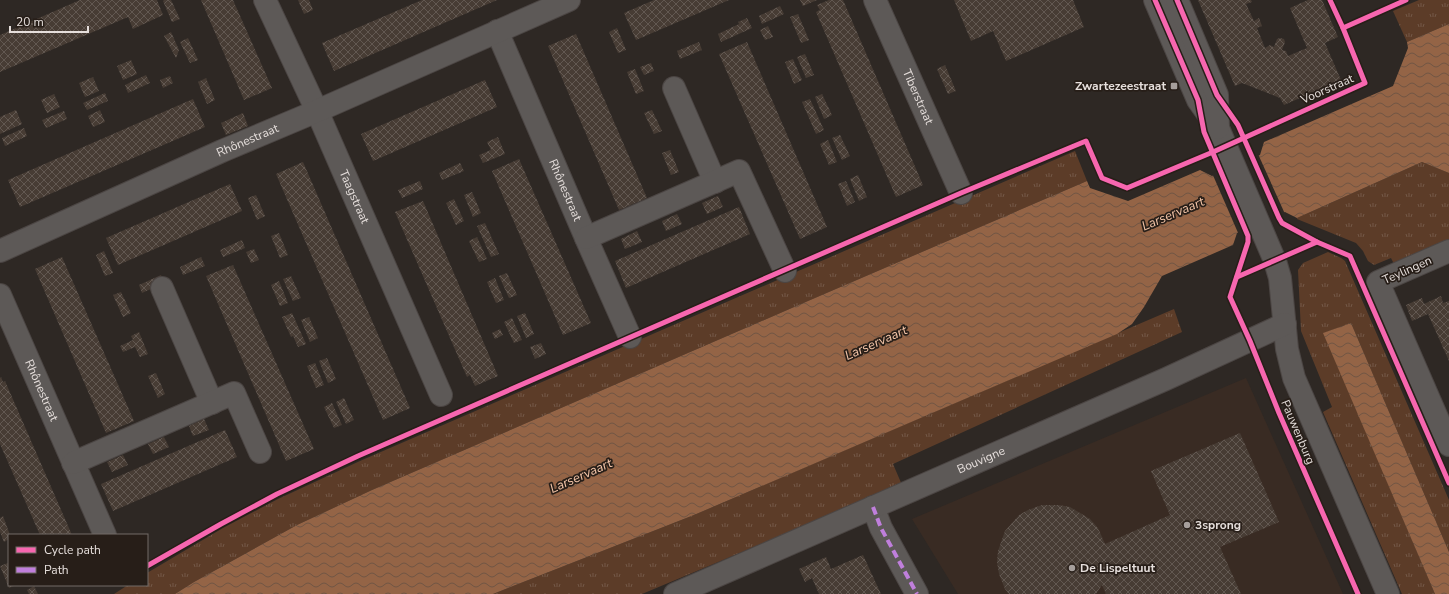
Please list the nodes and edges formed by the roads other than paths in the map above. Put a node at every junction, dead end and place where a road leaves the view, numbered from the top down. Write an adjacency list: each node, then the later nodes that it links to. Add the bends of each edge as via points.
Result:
1 (265, 0): 8 (street, Taagstraat)
2 (569, 0): 6 (street, Rhônestraat)
3 (875, 0): 11 (street, Tiberstraat)
4 (1155, 0): 9 (street, via 1198,100)
5 (1177, 0): 9 (street, via 1217,95)
6 (497, 31): 8 (street, Rhônestraat); 12 (street, Rhônestraat)
7 (674, 88): 10 (street)
8 (317, 111): 13 (street, Rhônestraat); 20 (street, Taagstraat)
9 (1218, 128): 18 (street, Pauwenburg, via 1275,261 1280,278)
10 (715, 182): 12 (street); 15 (street, via 739,171)
11 (962, 193)
12 (586, 238): 19 (street, Rhônestraat)
13 (0, 251)
14 (1449, 251): 22 (street, Teylingen, via 1378,282)
15 (784, 270)
16 (162, 288): 21 (street)
17 (0, 295): 24 (street, Rhônestraat)
18 (1285, 324): 25 (street, Bouvigne); 29 (street, Pauwenburg, via 1287,349 1294,378)
19 (630, 337)
20 (441, 395)
21 (212, 403): 23 (street, via 234,393); 24 (street)
22 (1449, 445)
23 (260, 452)
24 (73, 463): 26 (street, Rhônestraat)
25 (873, 508): 27 (street, Bouvigne); 28 (street)
26 (105, 534)
27 (675, 594)
28 (917, 594)
29 (1388, 594)

